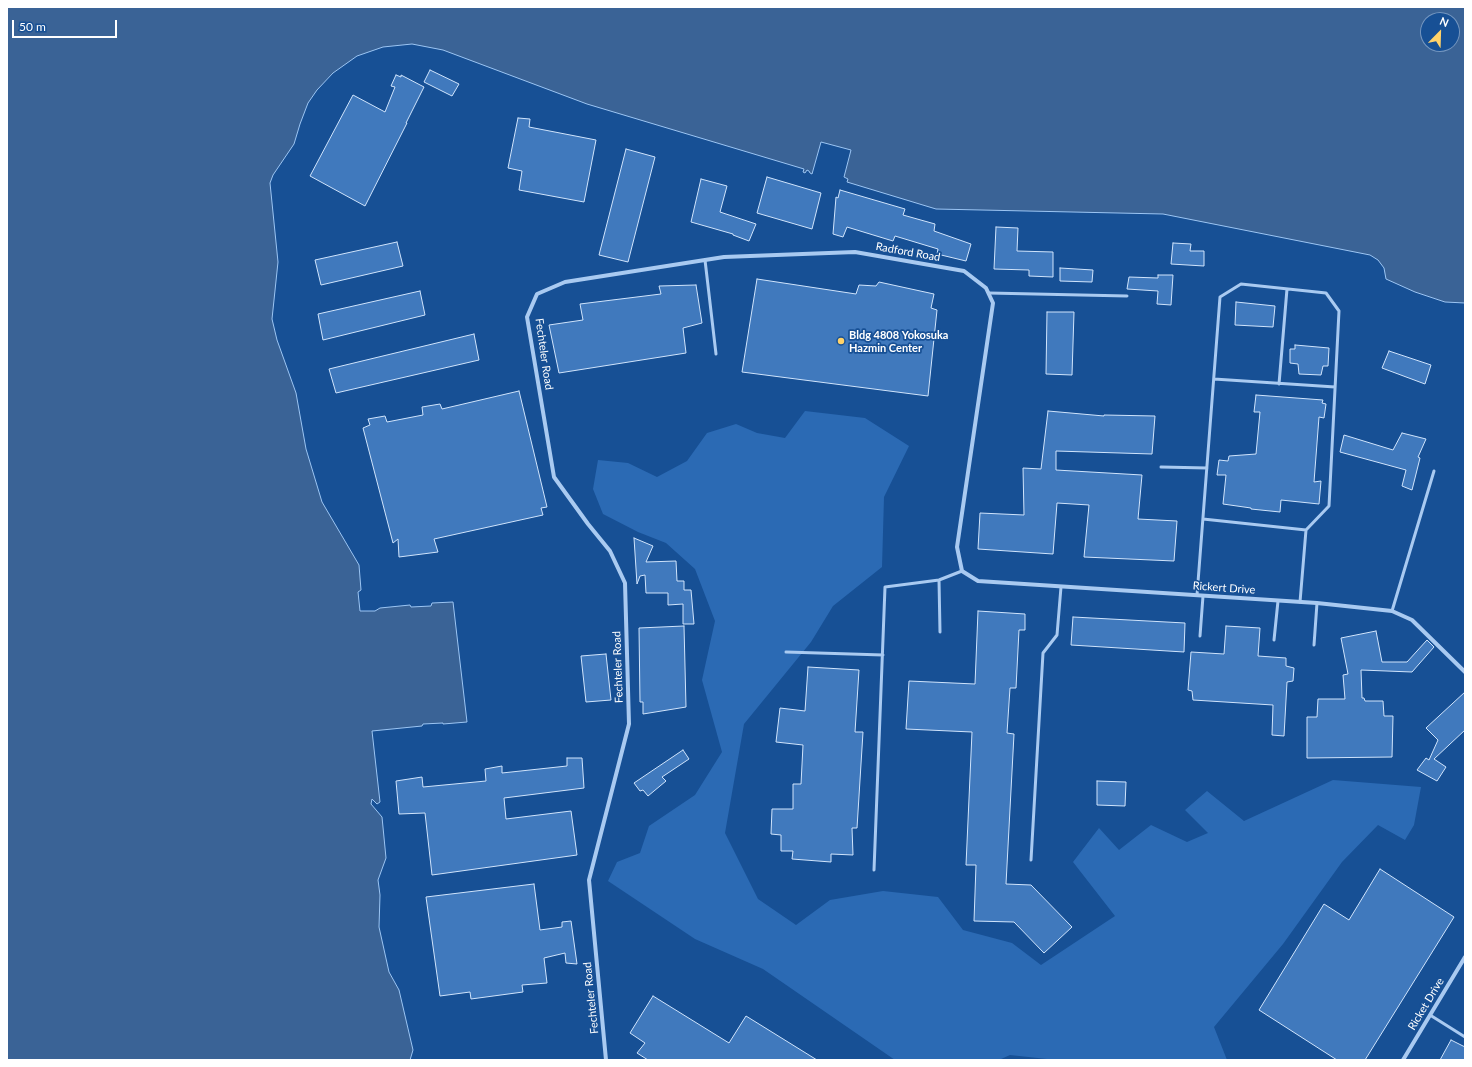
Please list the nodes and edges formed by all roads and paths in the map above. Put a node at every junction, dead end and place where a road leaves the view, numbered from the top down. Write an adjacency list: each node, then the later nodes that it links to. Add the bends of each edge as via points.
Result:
1 (705, 260): 3 (street, Radford Road, via 855,252 964,271); 4 (street, Radford Road, via 565,282); 6 (lane)
2 (1287, 289): 7 (lane, via 1241,284 1220,297); 8 (lane); 9 (lane, via 1326,294 1339,310)
3 (989, 293): 5 (lane); 15 (street, via 993,303 957,547)
4 (537, 294): 36 (street, Fechteler Road, via 527,317 554,477 610,551 625,583 629,724 589,880)
5 (1127, 296)
6 (716, 354)
7 (1214, 379): 8 (lane); 11 (lane)
8 (1279, 384): 9 (lane)
9 (1335, 387): 14 (lane, via 1328,506)
10 (1161, 467): 11 (lane)
11 (1207, 468): 13 (lane)
12 (1434, 471): 23 (lane)
13 (1203, 519): 14 (lane); 18 (lane)
14 (1306, 530): 21 (lane)
15 (962, 571): 16 (lane); 17 (street, Rickert Drive, via 978,582)
16 (938, 580): 24 (lane); 29 (lane, via 886,587)
17 (1061, 587): 18 (street, Rickert Drive); 31 (lane, via 1057,635 1043,653)
18 (1197, 595): 19 (street, Rickert Drive)
19 (1203, 596): 20 (street, Rickert Drive); 25 (lane)
20 (1278, 600): 21 (street, Rickert Drive); 26 (lane)
21 (1300, 602): 22 (street, Rickert Drive)
22 (1317, 603): 23 (street, Rickert Drive); 27 (lane)
23 (1392, 611): 30 (street, Rickert Drive, via 1412,620)
24 (940, 632)
25 (1200, 636)
26 (1274, 640)
27 (1314, 645)
28 (786, 652): 29 (lane)
29 (883, 655): 32 (lane)
30 (1465, 672)
31 (1031, 860)
32 (874, 870)
33 (1465, 958): 34 (street, Ricket Drive)
34 (1430, 1016): 35 (lane); 37 (street, Ricket Drive)
35 (1465, 1037)
36 (606, 1060)
37 (1403, 1060)

